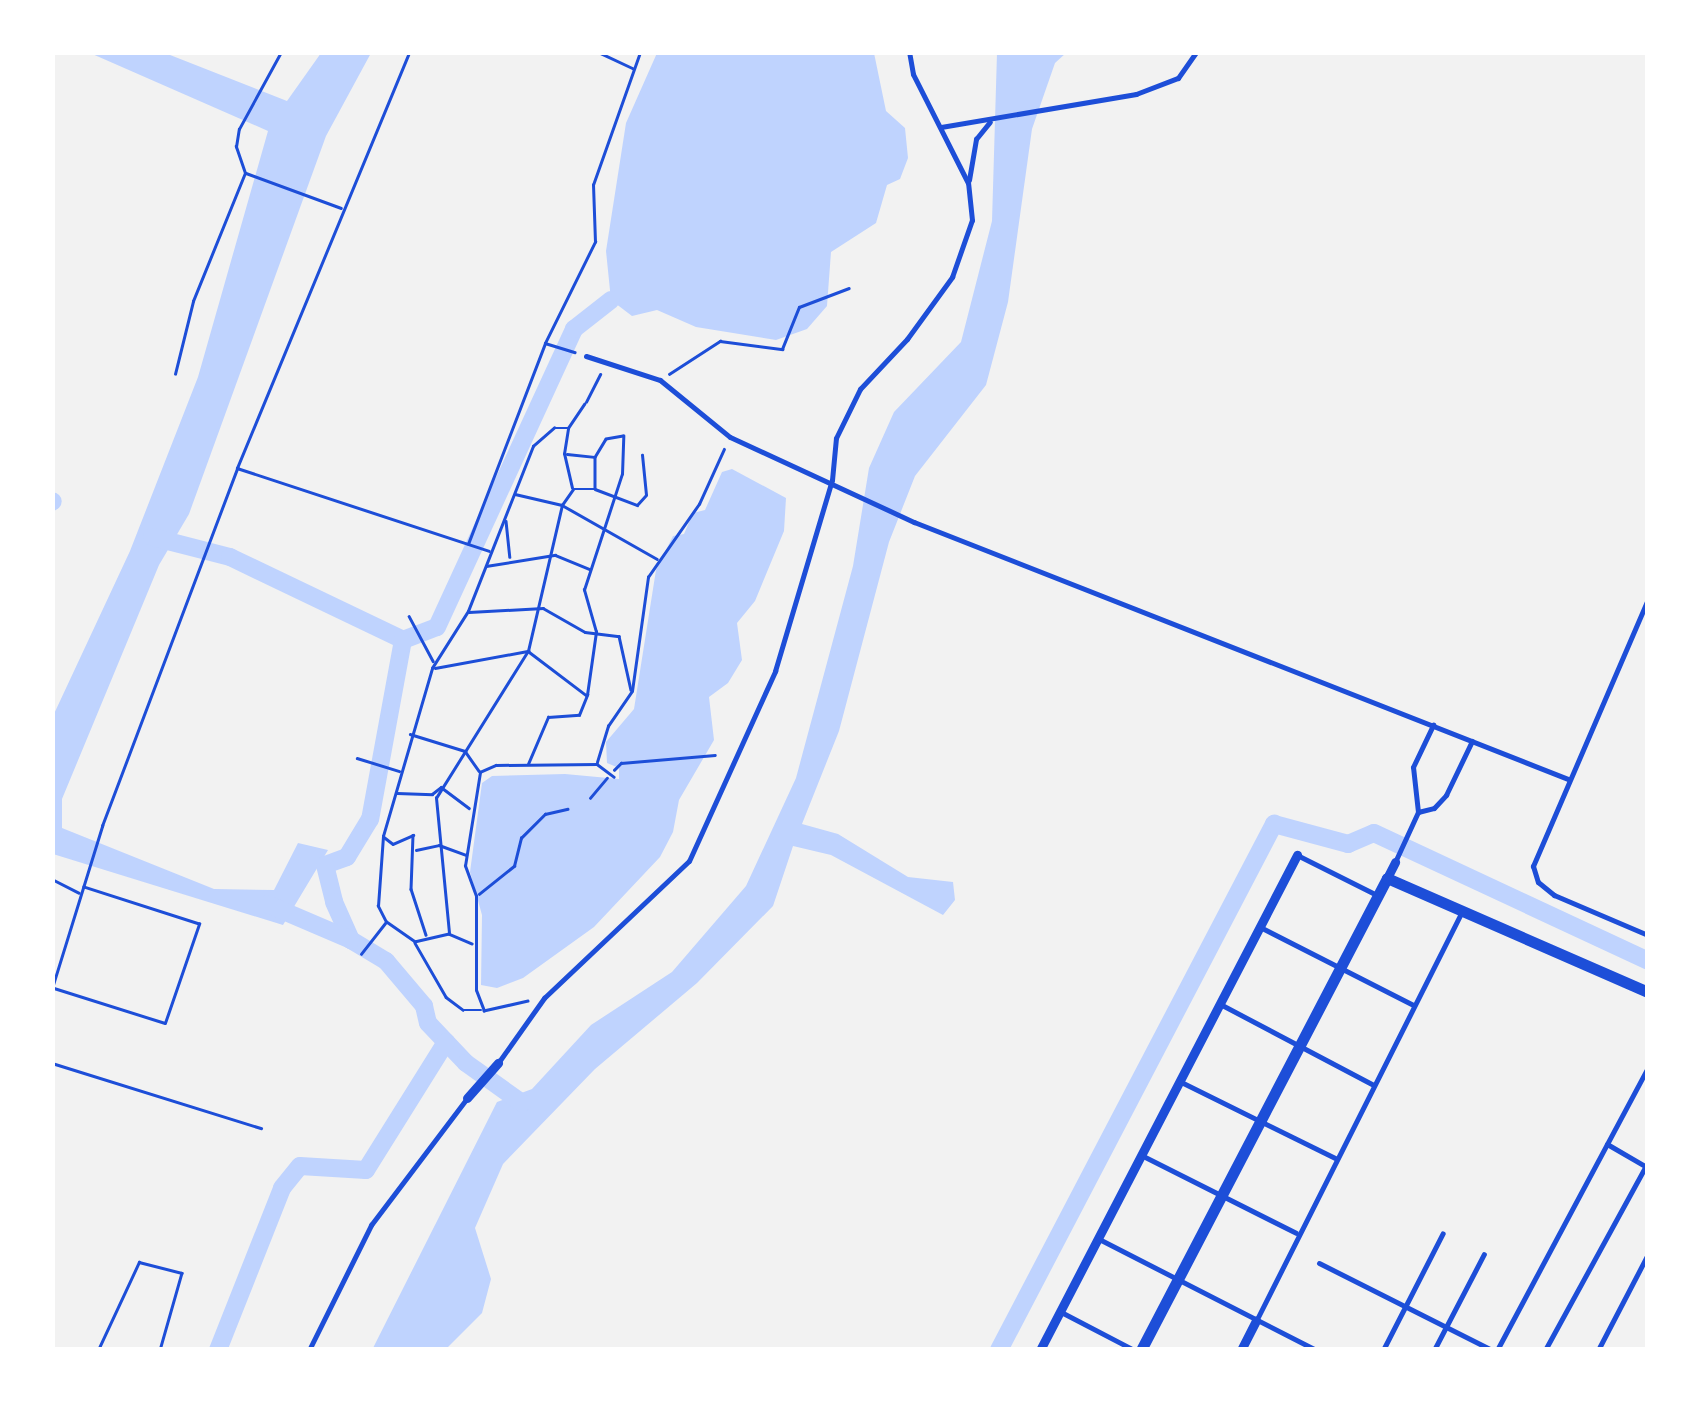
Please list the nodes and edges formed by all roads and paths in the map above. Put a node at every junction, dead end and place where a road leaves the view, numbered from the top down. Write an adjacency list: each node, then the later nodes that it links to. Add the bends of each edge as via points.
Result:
1 (281, 52): 10 (path, via 239,129 236,147)
2 (410, 52): 12 (path)
3 (598, 52): 7 (path)
4 (640, 52): 7 (path)
5 (910, 52): 9 (lane, via 912,74)
6 (1196, 52): 8 (lane, via 1188,68 1160,86)
7 (632, 68): 14 (path, via 593,184 595,242)
8 (992, 120): 9 (lane); 11 (lane, via 976,138)
9 (941, 127): 11 (lane)
10 (245, 173): 12 (path); 17 (path, via 193,301)
11 (968, 183): 25 (lane, via 972,220 952,276 860,389 836,438)
12 (342, 209): 24 (path)
13 (849, 288): 18 (path, via 800,307 782,350 720,341)
14 (545, 342): 15 (path); 33 (path)
15 (586, 356): 16 (lane)
16 (604, 367): 18 (lane); 19 (path)
17 (175, 374)
18 (660, 380): 20 (lane)
19 (568, 428): 21 (path); 28 (path, via 554,428 532,446)
20 (730, 437): 25 (lane); 37 (path, via 699,504)
21 (564, 454): 23 (path); 26 (path)
22 (642, 455): 29 (path, via 646,494 638,506)
23 (595, 457): 27 (path); 29 (path, via 606,440 622,436 622,474)
24 (237, 468): 33 (path); 78 (path)
25 (832, 480): 50 (lane, via 914,522); 94 (lane, via 774,671 689,861)
26 (572, 489): 27 (path); 30 (path)
27 (595, 490): 29 (path)
28 (514, 494): 30 (path); 31 (path)
29 (612, 498): 32 (path)
30 (562, 505): 32 (path); 35 (path)
31 (505, 517): 34 (path); 36 (path)
32 (600, 529): 37 (path); 39 (path)
33 (468, 544): 34 (path)
34 (488, 550): 38 (path)
35 (555, 555): 36 (path); 39 (path); 41 (path)
36 (510, 558): 38 (path)
37 (658, 560): 48 (path, via 639,618)
38 (485, 566): 42 (path)
39 (590, 570): 44 (path, via 584,590)
40 (1648, 599): 63 (lane)
41 (543, 608): 42 (path); 44 (path); 45 (path)
42 (468, 611): 46 (path)
43 (409, 616): 46 (path)
44 (596, 632): 48 (path, via 619,636 626,645 626,688); 49 (path)
45 (528, 651): 47 (path); 49 (path); 53 (path)
46 (434, 662): 47 (path)
47 (432, 668): 51 (path)
48 (632, 691): 56 (path, via 608,726)
49 (587, 696): 57 (path, via 579,715 548,718)
50 (1432, 725): 52 (lane); 69 (lane, via 1414,767)
51 (409, 734): 53 (path); 59 (path)
52 (1472, 740): 63 (lane); 69 (lane, via 1446,795)
53 (465, 751): 60 (path); 64 (path)
54 (715, 755): 58 (path, via 621,763)
55 (357, 758): 59 (path)
56 (597, 764): 57 (path); 61 (path)
57 (527, 765): 60 (path)
58 (614, 770)
59 (401, 772): 65 (path)
60 (480, 772): 67 (path)
61 (614, 777)
62 (607, 778): 66 (path)
63 (1568, 780): 86 (lane, via 1533,866 1538,882)
64 (441, 787): 65 (path, via 432,794); 67 (path); 71 (path)
65 (396, 793): 70 (path)
66 (590, 798)
67 (470, 809): 73 (path)
68 (568, 809): 80 (path, via 545,814 521,838 514,866)
69 (1418, 812): 75 (lane)
70 (383, 836): 72 (path, via 394,844 413,836); 83 (path, via 378,906)
71 (439, 845): 72 (path); 73 (path); 85 (path)
72 (416, 850): 87 (path, via 411,889)
73 (467, 856): 89 (path, via 476,896)
74 (1297, 856): 81 (lane); 84 (street)
75 (1396, 862): 76 (street)
76 (1387, 878): 81 (street); 82 (street)
77 (52, 880): 79 (path)
78 (83, 886): 79 (path); 92 (path, via 200,924 165,1023)
79 (81, 894): 92 (path)
80 (479, 894)
81 (1378, 895): 91 (street)
82 (1462, 911): 93 (street); 96 (lane)
83 (386, 922): 88 (path); 90 (path)
84 (1260, 927): 91 (lane); 95 (street)
85 (449, 934): 87 (path); 89 (path)
86 (1648, 935)
87 (426, 937): 88 (path)
88 (415, 942): 97 (path, via 446,997 463,1010)
89 (472, 944): 97 (path)
90 (361, 954)
91 (1340, 968): 96 (lane); 98 (street)
92 (53, 988)
93 (1648, 992)
94 (544, 998): 97 (path); 99 (lane)
95 (1220, 1004): 98 (lane); 102 (street)
96 (1414, 1005): 103 (lane)
97 (484, 1010)
98 (1300, 1046): 103 (lane); 105 (street)
99 (498, 1062): 104 (street)
100 (52, 1063): 106 (path)
101 (1648, 1067): 107 (lane)
102 (1180, 1081): 105 (lane); 108 (street)
103 (1373, 1084): 109 (lane)
104 (467, 1098): 125 (lane, via 371,1225)
105 (1260, 1121): 109 (lane); 111 (street)
106 (261, 1128)
107 (1607, 1144): 110 (lane); 132 (lane)
108 (1140, 1155): 111 (lane); 114 (street)
109 (1335, 1158): 113 (lane)
110 (1647, 1165): 133 (lane)
111 (1221, 1195): 113 (lane); 118 (street)
112 (1443, 1232): 119 (lane)
113 (1296, 1233): 121 (lane)
114 (1097, 1238): 118 (lane); 120 (street)
115 (1484, 1254): 122 (lane)
116 (1648, 1254): 134 (lane)
117 (1320, 1263): 119 (lane)
118 (1177, 1280): 121 (lane); 127 (street)
119 (1405, 1306): 122 (lane); 130 (lane)
120 (1059, 1311): 126 (street); 127 (lane)
121 (1256, 1321): 128 (street); 129 (lane)
122 (1446, 1327): 131 (lane); 132 (lane)
123 (98, 1350): 124 (path, via 140,1262 182,1273)
124 (160, 1350)
125 (309, 1350)
126 (1040, 1350)
127 (1137, 1350)
128 (1241, 1350)
129 (1316, 1350)
130 (1383, 1350)
131 (1434, 1350)
132 (1495, 1350)
133 (1545, 1350)
134 (1598, 1350)

